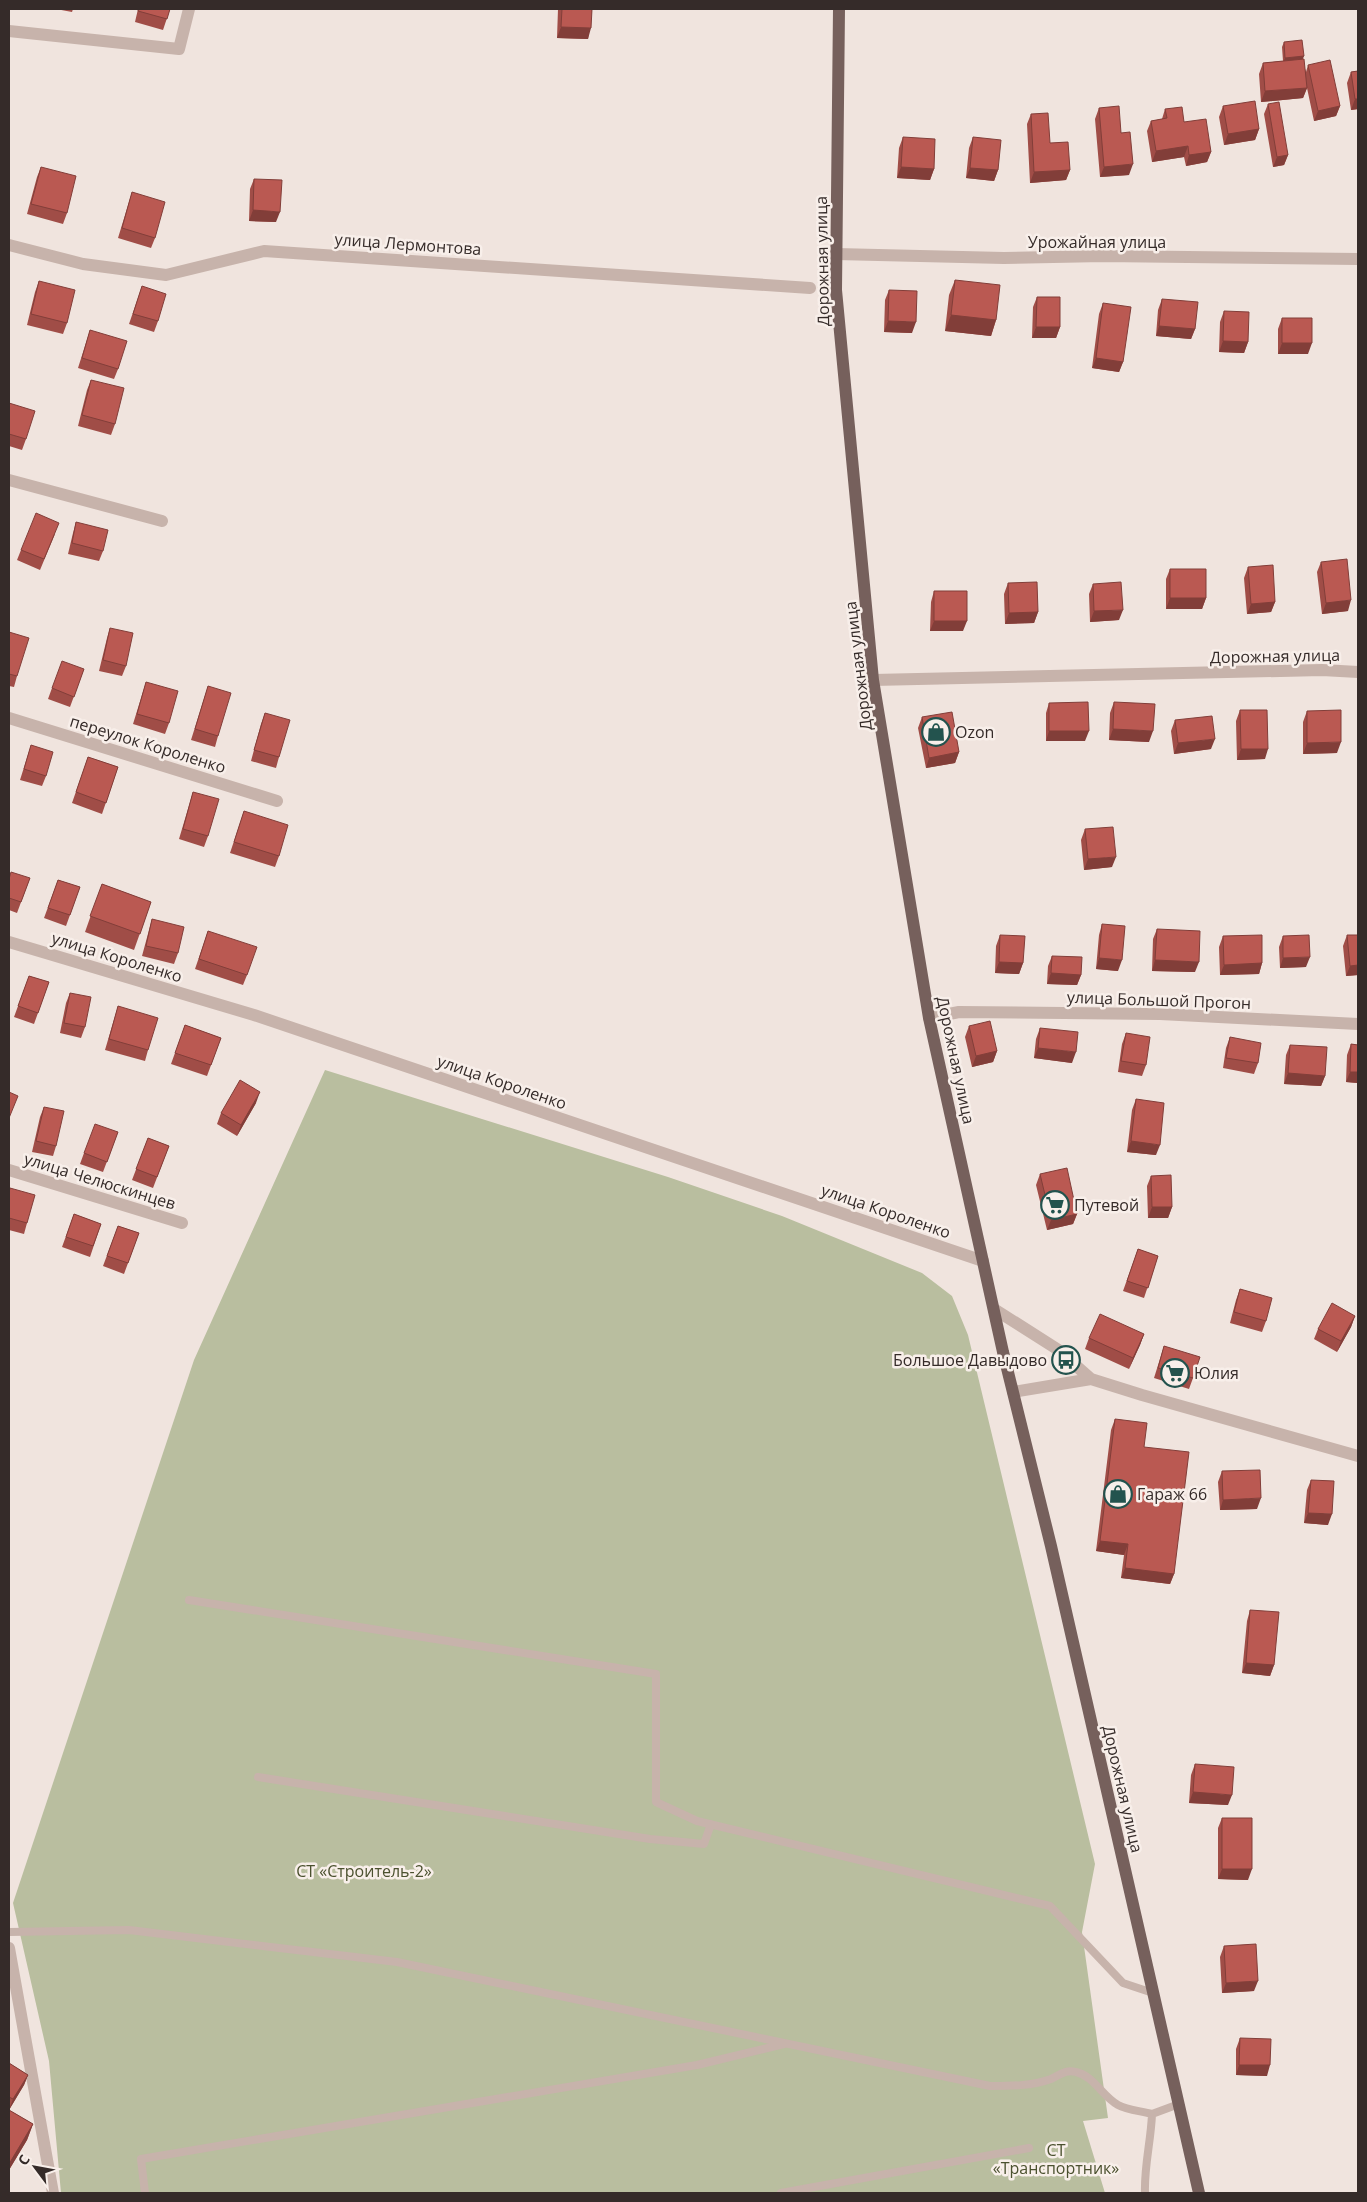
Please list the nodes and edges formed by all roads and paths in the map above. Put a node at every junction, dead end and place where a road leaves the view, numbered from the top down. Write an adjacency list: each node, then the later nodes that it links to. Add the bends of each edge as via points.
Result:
1 (189, 9): 3 (street, via 179,49)
2 (839, 9): 5 (main road, Дорожная улица)
3 (9, 31)
4 (9, 245): 7 (street, улица Лермонтова, via 83,264 166,275 264,251)
5 (836, 254): 6 (street, Урожайная улица); 11 (main road, Дорожная улица, via 836,290)
6 (1358, 259)
7 (810, 288)
8 (9, 480): 9 (street)
9 (162, 522)
10 (1358, 672): 11 (street, Дорожная улица, via 1322,670)
11 (874, 680): 15 (main road, Дорожная улица)
12 (9, 718): 13 (street, переулок Короленко)
13 (277, 801)
14 (9, 942): 19 (street, улица Короленко, via 254,1015)
15 (929, 1018): 16 (street, улица Большой Прогон, via 959,1012 1160,1014); 19 (main road, Дорожная улица)
16 (1358, 1024)
17 (9, 1170): 18 (street, улица Челюскинцев)
18 (182, 1223)
19 (983, 1261): 20 (main road, Дорожная улица)
20 (994, 1309): 21 (street, via 1058,1349); 22 (main road, Дорожная улица)
21 (1091, 1378): 22 (street); 23 (street)
22 (1013, 1392): 29 (main road, Дорожная улица)
23 (1358, 1456)
24 (189, 1600): 26 (lane, via 656,1674 656,1802)
25 (258, 1777): 26 (lane, via 650,1839 704,1844)
26 (711, 1824): 29 (lane, via 1050,1906 1123,1983)
27 (9, 1932): 30 (lane, via 129,1930 396,1962)
28 (9, 1948): 34 (street)
29 (1153, 1993): 31 (main road, Дорожная улица)
30 (786, 2044): 32 (lane, via 990,2086 1025,2085 1068,2071 1078,2072 1119,2105); 35 (lane, via 696,2065 140,2159)
31 (1179, 2104): 32 (lane); 38 (main road, Дорожная улица)
32 (1152, 2114): 37 (lane, via 1144,2171)
33 (1029, 2148): 36 (lane)
34 (53, 2193)
35 (145, 2193)
36 (781, 2193)
37 (1145, 2193)
38 (1199, 2193)

